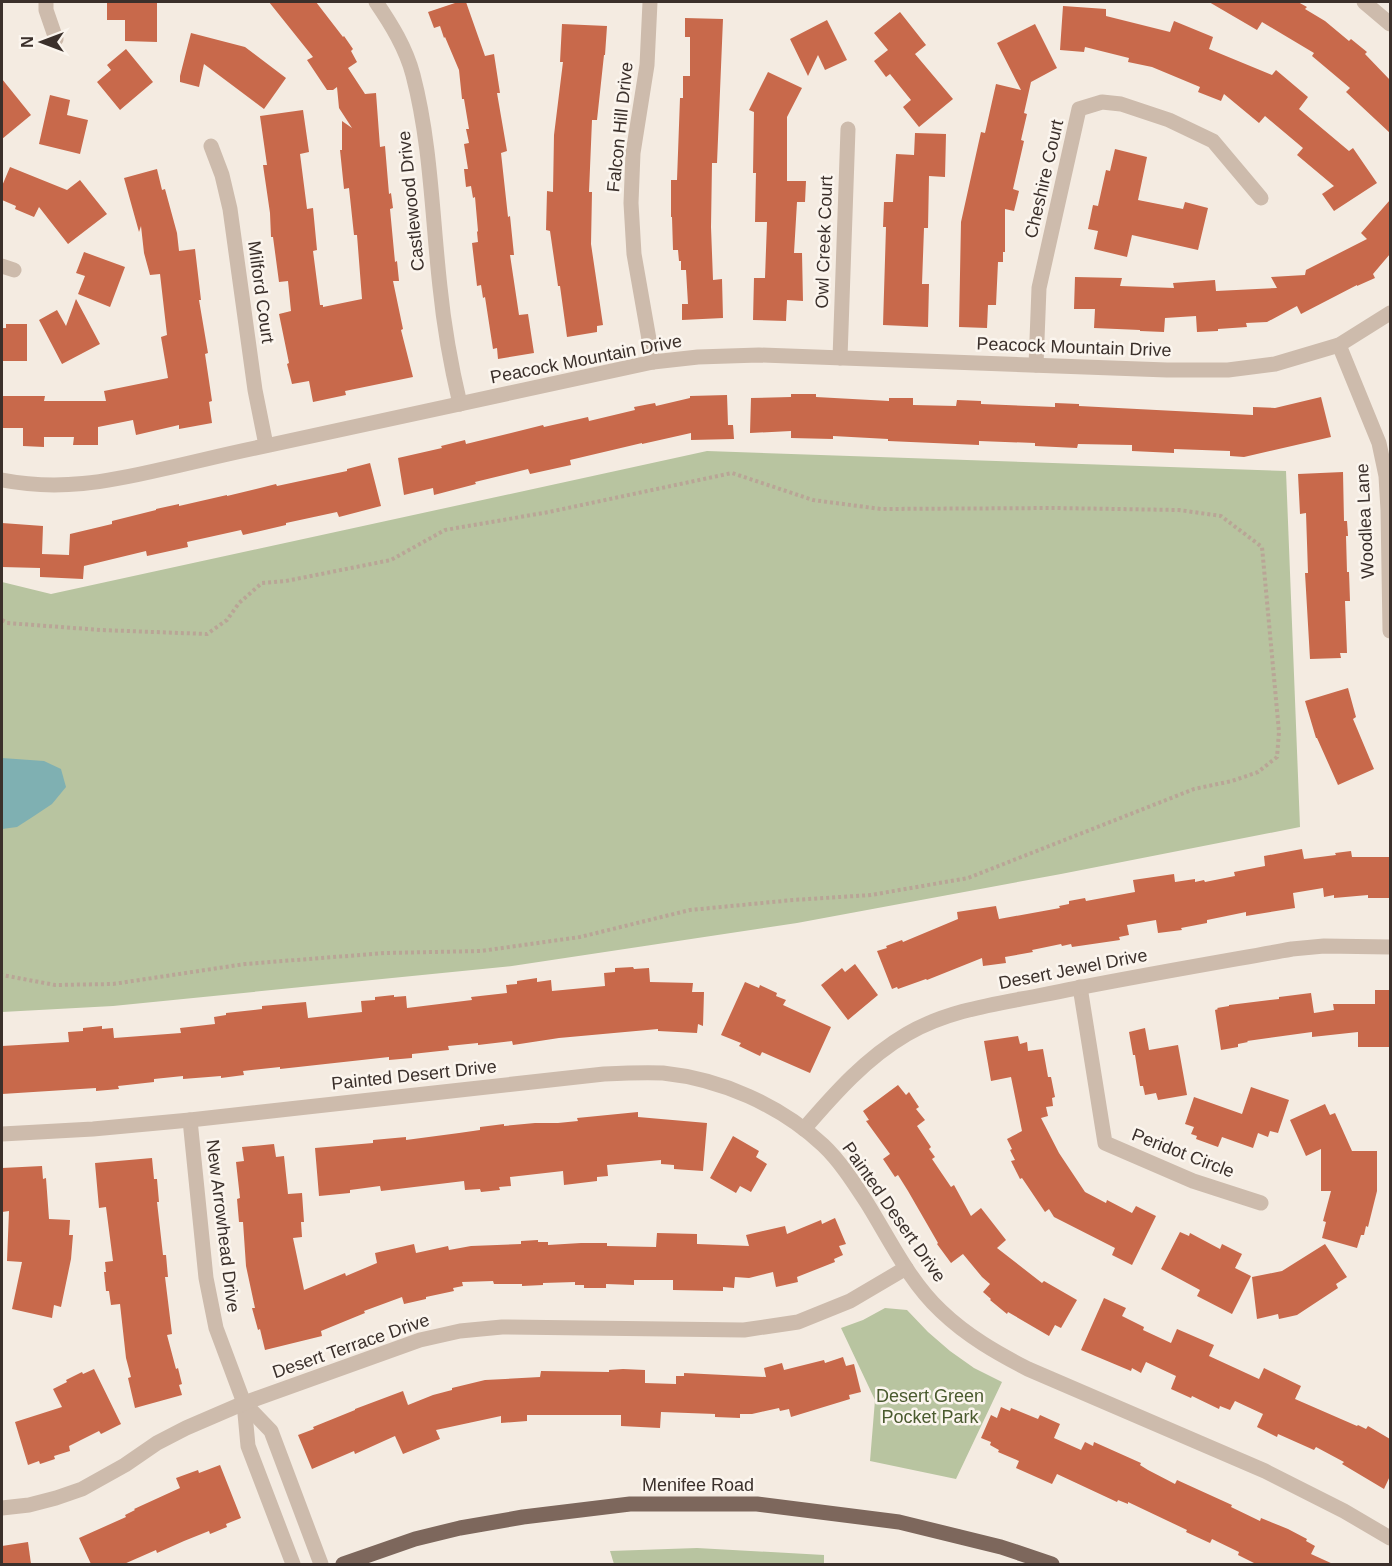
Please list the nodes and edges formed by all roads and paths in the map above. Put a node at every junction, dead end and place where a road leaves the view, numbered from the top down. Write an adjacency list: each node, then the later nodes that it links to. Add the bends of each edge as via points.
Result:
1 (46, 2): 6 (street)
2 (376, 2): 15 (street, Castlewood Drive, via 396,33 412,73 424,128 440,287)
3 (650, 2): 13 (street, Falcon Hill Drive, via 631,202 634,254)
4 (1366, 2): 5 (street)
5 (1390, 24)
6 (56, 39)
7 (848, 129): 12 (street, Owl Creek Court)
8 (211, 146): 16 (street, Milford Court, via 230,209)
9 (1261, 198): 14 (street, Cheshire Court, via 1213,141 1169,120 1121,104 1102,102 1079,109 1039,288)
10 (1390, 313): 11 (street, Peacock Mountain Drive)
11 (1339, 345): 14 (street, Peacock Mountain Drive, via 1275,364 1228,370); 18 (street, Woodlea Lane, via 1379,443)
12 (840, 358): 13 (street, Peacock Mountain Drive, via 759,355); 14 (street, Peacock Mountain Drive)
13 (653, 362): 15 (street, Peacock Mountain Drive)
14 (1036, 365)
15 (460, 404): 16 (street, Peacock Mountain Drive)
16 (266, 445): 17 (street, Peacock Mountain Drive, via 85,484 22,484)
17 (2, 480)
18 (1389, 510): 20 (street, Woodlea Lane)
19 (2, 620): 22 (path, via 100,630 207,634 227,620 262,583 391,560 445,530 732,473 813,500 881,509 1179,510 1221,516 1262,547 1280,732 1277,757 1258,772 1194,789 968,878 872,895 690,910 580,937 481,951 385,953 245,964 113,984 55,985)
20 (1390, 631)
21 (1390, 947): 23 (street, Desert Jewel Drive, via 1292,949)
22 (2, 975)
23 (1080, 987): 25 (street, Desert Jewel Drive, via 967,1010 908,1034 852,1075); 27 (street, Peridot Circle, via 1105,1143 1193,1181)
24 (190, 1120): 25 (street, Painted Desert Drive, via 638,1073 680,1076 718,1085 763,1103); 26 (street, Painted Desert Drive); 29 (street, New Arrowhead Drive, via 206,1278 216,1328)
25 (804, 1129): 28 (street, Painted Desert Drive, via 824,1146 853,1183)
26 (2, 1134)
27 (1261, 1203)
28 (906, 1268): 29 (street, Desert Terrace Drive, via 850,1301 798,1322 744,1330 502,1327 460,1331 420,1340); 31 (street, Painted Desert Drive, via 940,1310 1000,1354 1265,1471)
29 (244, 1403): 30 (street, Desert Terrace Drive, via 157,1443 82,1489 29,1505); 32 (street, New Arrowhead Drive, via 248,1446); 33 (street, New Arrowhead Drive, via 270,1431)
30 (2, 1508)
31 (1390, 1539)
32 (294, 1564)
33 (321, 1564)
34 (343, 1564): 35 (main road, Menifee Road, via 415,1539 523,1517 630,1504 756,1504 899,1522)
35 (1052, 1564)

